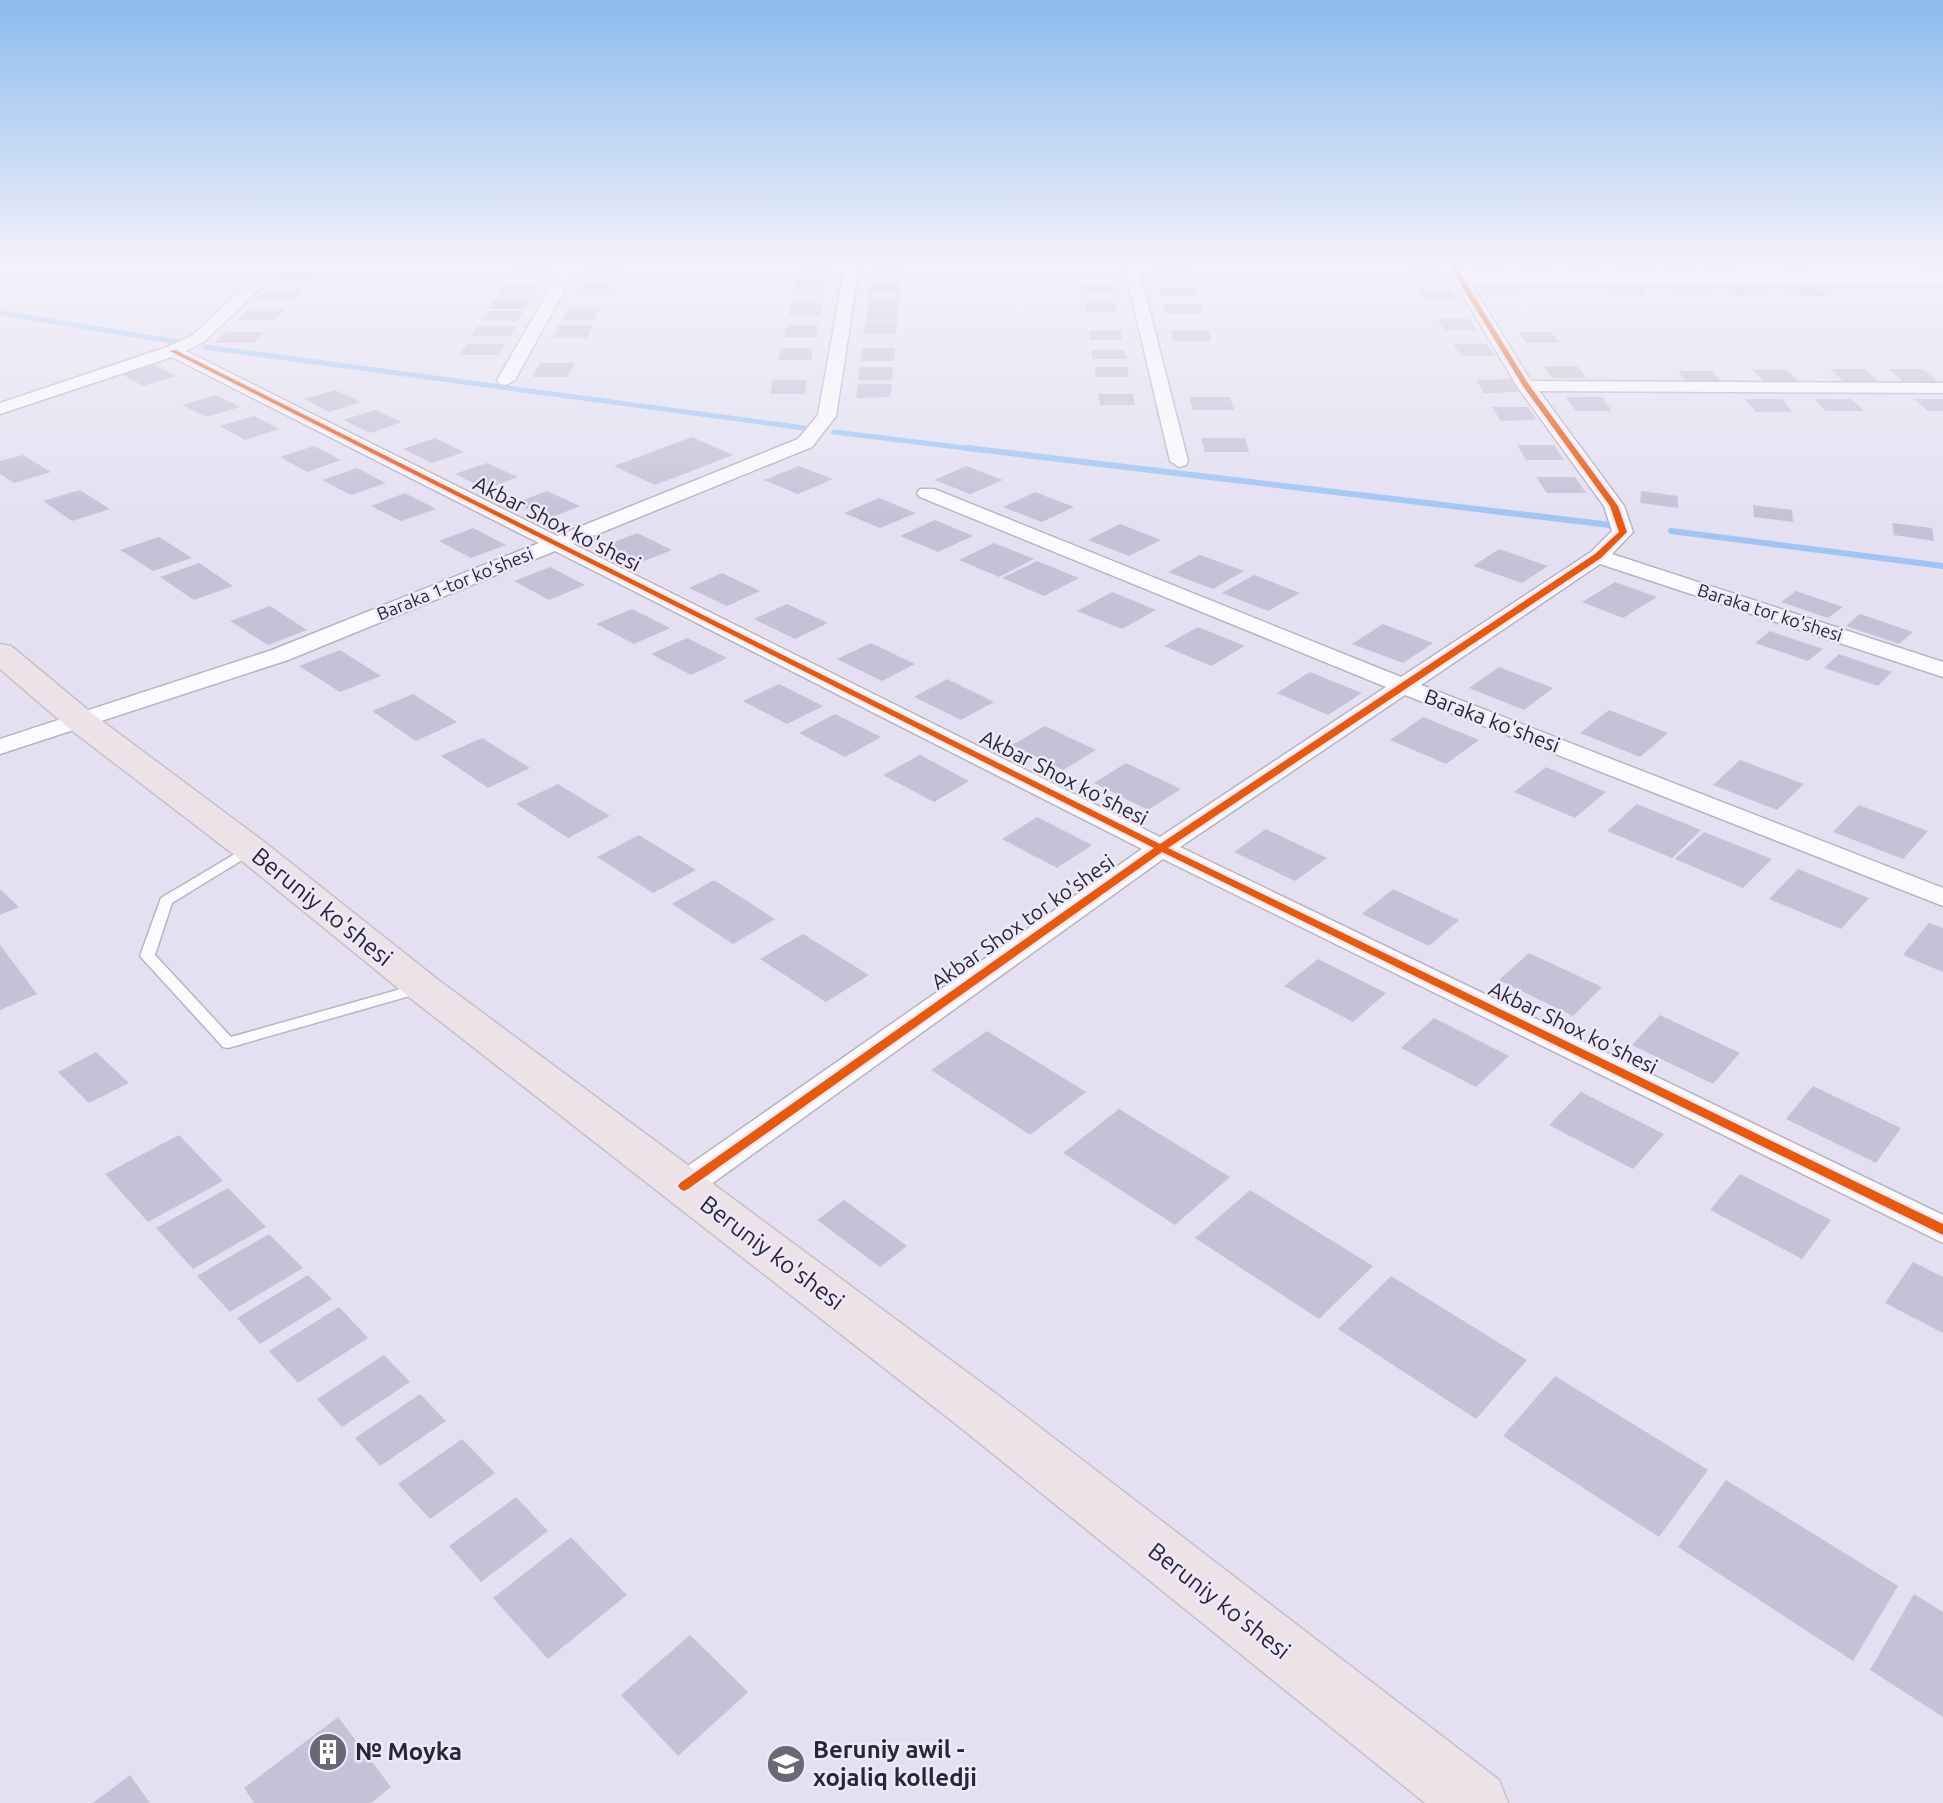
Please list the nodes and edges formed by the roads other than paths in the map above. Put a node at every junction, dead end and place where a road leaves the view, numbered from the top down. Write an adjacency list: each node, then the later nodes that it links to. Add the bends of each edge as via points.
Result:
1 (177, 349): 6 (street)
2 (523, 349): 7 (street)
3 (838, 349): 13 (street, Baraka 1-tor ko'shesi, via 827,416 805,443)
4 (1152, 349): 11 (street)
5 (1504, 349): 8 (street)
6 (173, 351): 10 (street); 13 (street, Akbar Shox ko'shesi)
7 (506, 380)
8 (1526, 386): 9 (street); 14 (street, Akbar Shox tor ko'shesi, via 1614,506 1623,532)
9 (1943, 388)
10 (0, 408)
11 (1179, 461)
12 (927, 492): 17 (street, Baraka ko'shesi)
13 (554, 544): 18 (street, Baraka 1-tor ko'shesi, via 280,655); 20 (street, Akbar Shox ko'shesi)
14 (1598, 556): 16 (street, Baraka tor ko'shesi); 17 (street, Akbar Shox tor ko'shesi)
15 (0, 653): 18 (main road, Beruniy ko'shesi)
16 (1943, 670)
17 (1403, 686): 20 (street, Akbar Shox tor ko'shesi); 22 (street, Baraka ko'shesi)
18 (82, 722): 19 (street, Baraka 1-tor ko'shesi); 21 (main road, Beruniy ko'shesi)
19 (0, 747)
20 (1161, 848): 24 (street, Akbar Shox tor ko'shesi); 25 (street, Akbar Shox ko'shesi)
21 (250, 849): 23 (main road, Beruniy ko'shesi); 23 (lane, via 166,901 147,956 228,1043)
22 (1943, 898)
23 (423, 988): 24 (main road, Beruniy ko'shesi)
24 (684, 1186): 26 (main road, Beruniy ko'shesi, via 980,1412)
25 (1943, 1230)
26 (1476, 1803)

